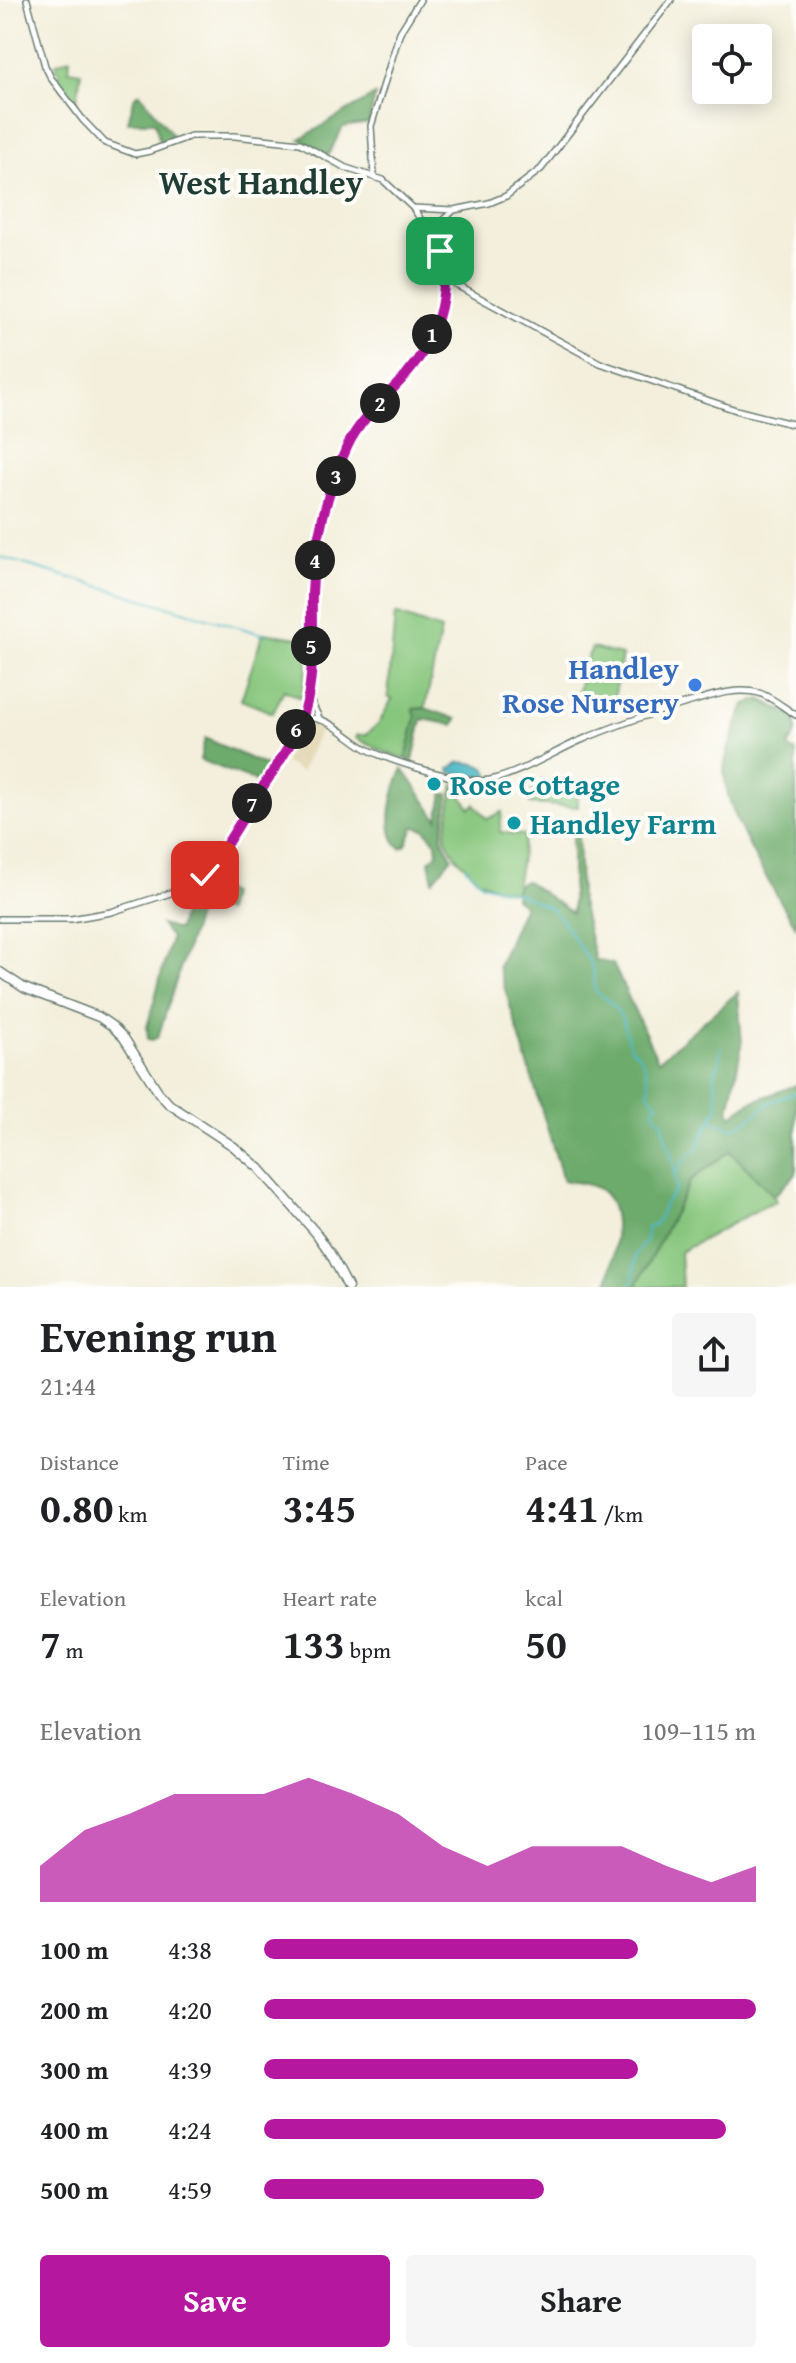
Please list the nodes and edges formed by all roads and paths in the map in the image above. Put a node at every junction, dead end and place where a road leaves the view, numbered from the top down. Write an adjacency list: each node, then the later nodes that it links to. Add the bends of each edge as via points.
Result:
1 (27, 0): 4 (street, via 51,78 98,138 115,148 144,153 191,136 292,141 346,168)
2 (420, 0): 4 (street, via 400,32 371,126)
3 (671, 0): 6 (street, via 541,169 506,196)
4 (374, 175): 5 (street)
5 (413, 208): 6 (street); 7 (street)
6 (454, 210): 7 (street, via 441,222)
7 (439, 241): 8 (street)
8 (445, 279): 9 (street, via 600,363); 10 (street, via 425,348 362,423 336,476 313,575)
9 (796, 425)
10 (308, 696): 12 (street); 13 (street)
11 (796, 715): 13 (street, via 758,693 714,695 632,720 481,782 391,759)
12 (302, 720): 13 (street); 14 (street, via 221,854 196,882 88,917)
13 (320, 720)
14 (0, 919)
15 (0, 972): 16 (main road, via 112,1026 169,1104 259,1168 316,1233)
16 (348, 1287)

